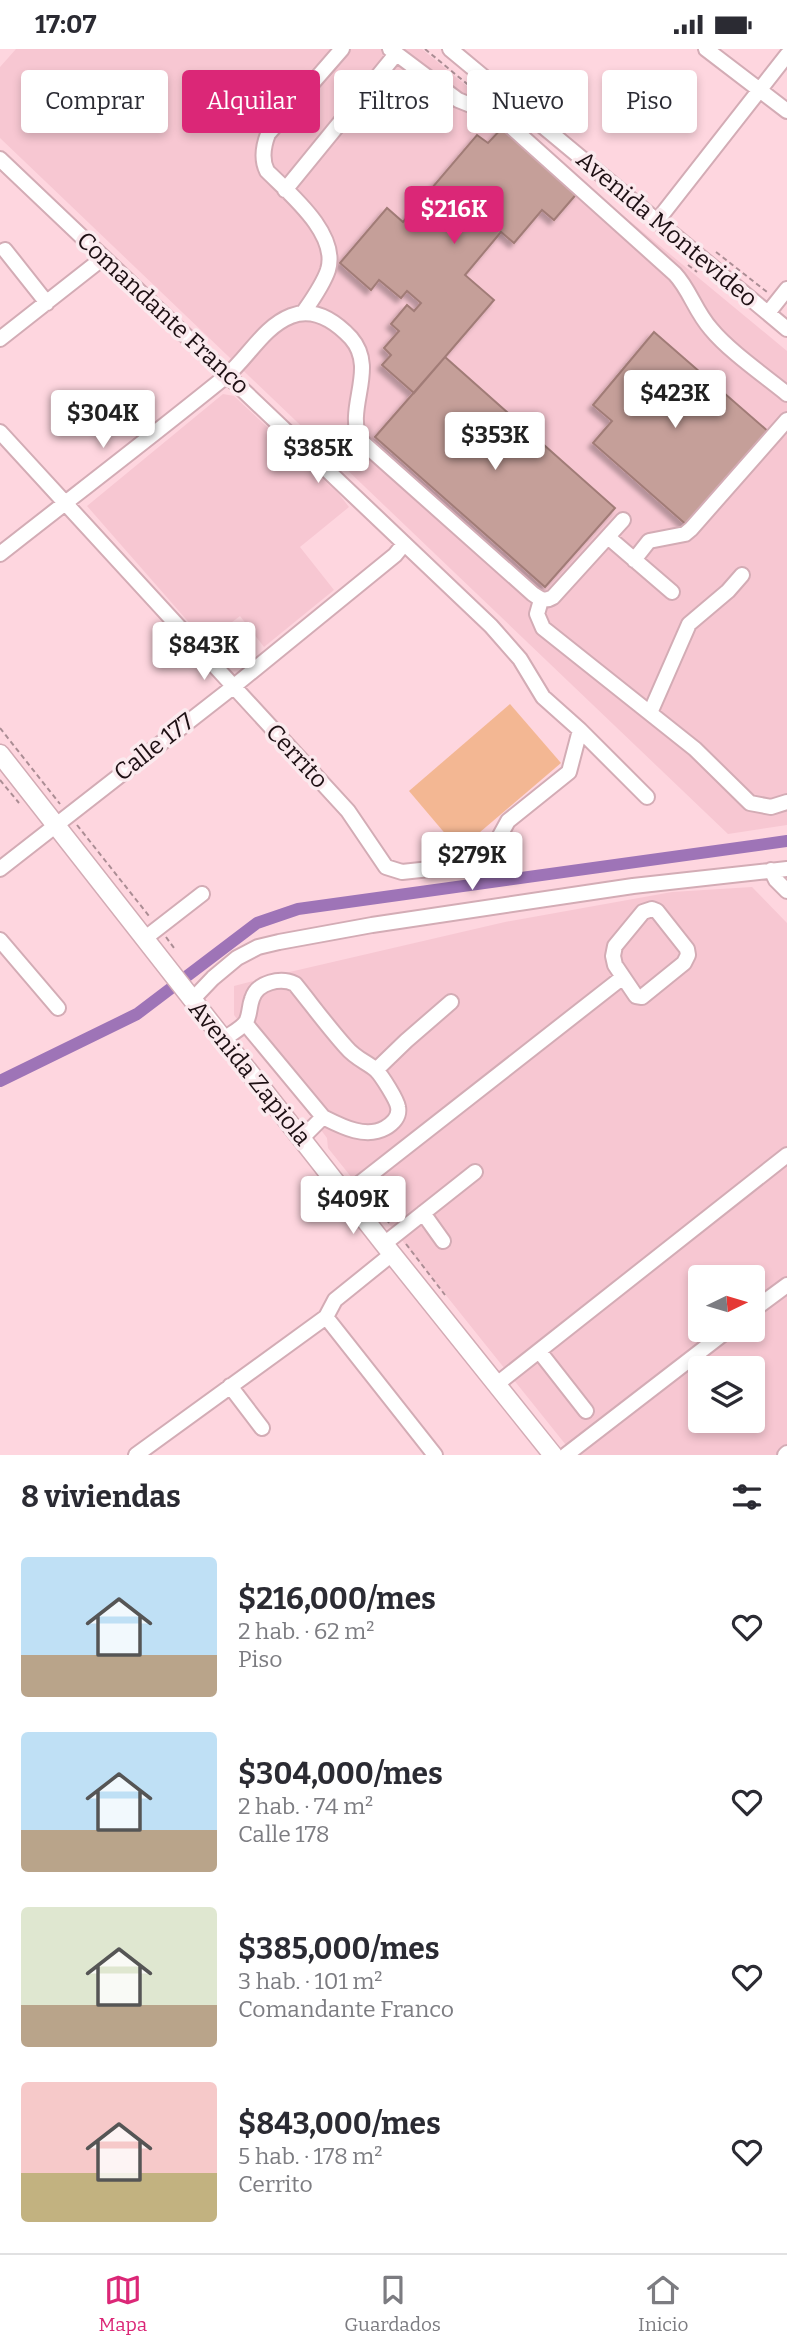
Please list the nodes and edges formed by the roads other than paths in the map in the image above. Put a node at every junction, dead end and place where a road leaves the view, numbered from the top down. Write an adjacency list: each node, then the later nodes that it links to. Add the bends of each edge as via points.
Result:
1 (342, 49): 9 (street, via 268,134 264,165)
2 (450, 49): 10 (street, Avenida Montevideo)
3 (706, 49): 6 (street)
4 (393, 51): 9 (street); 20 (street, via 458,100 508,124 675,274 713,332)
5 (787, 55): 6 (street)
6 (761, 90): 7 (street); 10 (street)
7 (787, 111)
8 (0, 159): 12 (street, Comandante Franco)
9 (285, 190): 15 (street, via 313,219 330,257 324,280)
10 (657, 221): 16 (street, Avenida Montevideo)
11 (5, 250): 14 (street)
12 (103, 258): 14 (street); 19 (street, Comandante Franco)
13 (787, 289): 16 (street)
14 (47, 303): 18 (street)
15 (303, 313): 19 (street, via 271,328); 31 (street, via 321,315 345,332 360,352 363,378 355,423 360,440)
16 (768, 313): 17 (street, Avenida Montevideo)
17 (787, 328)
18 (0, 339)
19 (228, 374): 23 (street); 26 (street, Comandante Franco)
20 (787, 394)
21 (787, 420): 28 (street, via 691,529 649,541)
22 (0, 432): 23 (street, Cerrito)
23 (65, 502): 27 (street); 32 (street, Cerrito)
24 (623, 520): 25 (street)
25 (608, 537): 28 (street); 31 (street, via 554,597)
26 (404, 544): 32 (street, Calle 177); 34 (street, Comandante Franco, via 491,626 520,659 543,697)
27 (0, 554)
28 (634, 560): 30 (street)
29 (742, 575): 33 (street, via 689,624)
30 (672, 592)
31 (541, 600): 33 (street, via 537,614 543,628)
32 (233, 687): 38 (street, Calle 177); 41 (street, Cerrito, via 348,811 386,867 402,872)
33 (650, 713): 37 (street, via 750,803 771,807)
34 (580, 730): 36 (street, Comandante Franco); 39 (street, via 569,772 508,821)
35 (0, 754): 38 (main road, Avenida Zapiola)
36 (647, 797)
37 (787, 802)
38 (61, 819): 40 (street, Calle 177); 46 (main road, Avenida Zapiola)
39 (497, 841)
40 (0, 869)
41 (430, 869)
42 (787, 869): 43 (street)
43 (771, 870): 44 (street); 49 (street, via 620,888 279,942 237,958)
44 (787, 891)
45 (202, 894): 46 (street)
46 (151, 933): 49 (main road, Avenida Zapiola)
47 (0, 940): 51 (street)
48 (623, 977): 48 (street, via 636,996 642,997 687,959 687,949 657,911 643,912 615,946 615,965); 59 (street)
49 (188, 996): 53 (main road, Avenida Zapiola)
50 (451, 1002): 54 (street)
51 (58, 1008)
52 (245, 1023): 53 (street); 54 (street, via 256,992 273,981 289,980 351,1052); 55 (street)
53 (223, 1040): 56 (main road, Avenida Zapiola)
54 (376, 1070): 55 (street, via 397,1102 398,1116 390,1125 380,1131 359,1131)
55 (323, 1117): 56 (street)
56 (302, 1138): 59 (main road, Avenida Zapiola)
57 (787, 1155): 67 (street)
58 (475, 1172): 60 (street)
59 (346, 1194): 62 (main road, Avenida Zapiola)
60 (423, 1213): 61 (street); 62 (street)
61 (443, 1241)
62 (388, 1249): 65 (street, via 335,1300); 68 (main road, Avenida Zapiola)
63 (787, 1285): 64 (street)
64 (765, 1301)
65 (326, 1317): 69 (street); 73 (street)
66 (712, 1342): 75 (street)
67 (539, 1351): 68 (street); 70 (street)
68 (497, 1384): 74 (main road, Avenida Zapiola)
69 (230, 1386): 71 (street); 72 (street)
70 (586, 1411)
71 (262, 1428)
72 (136, 1455)
73 (435, 1455)
74 (553, 1455)
75 (566, 1455)

